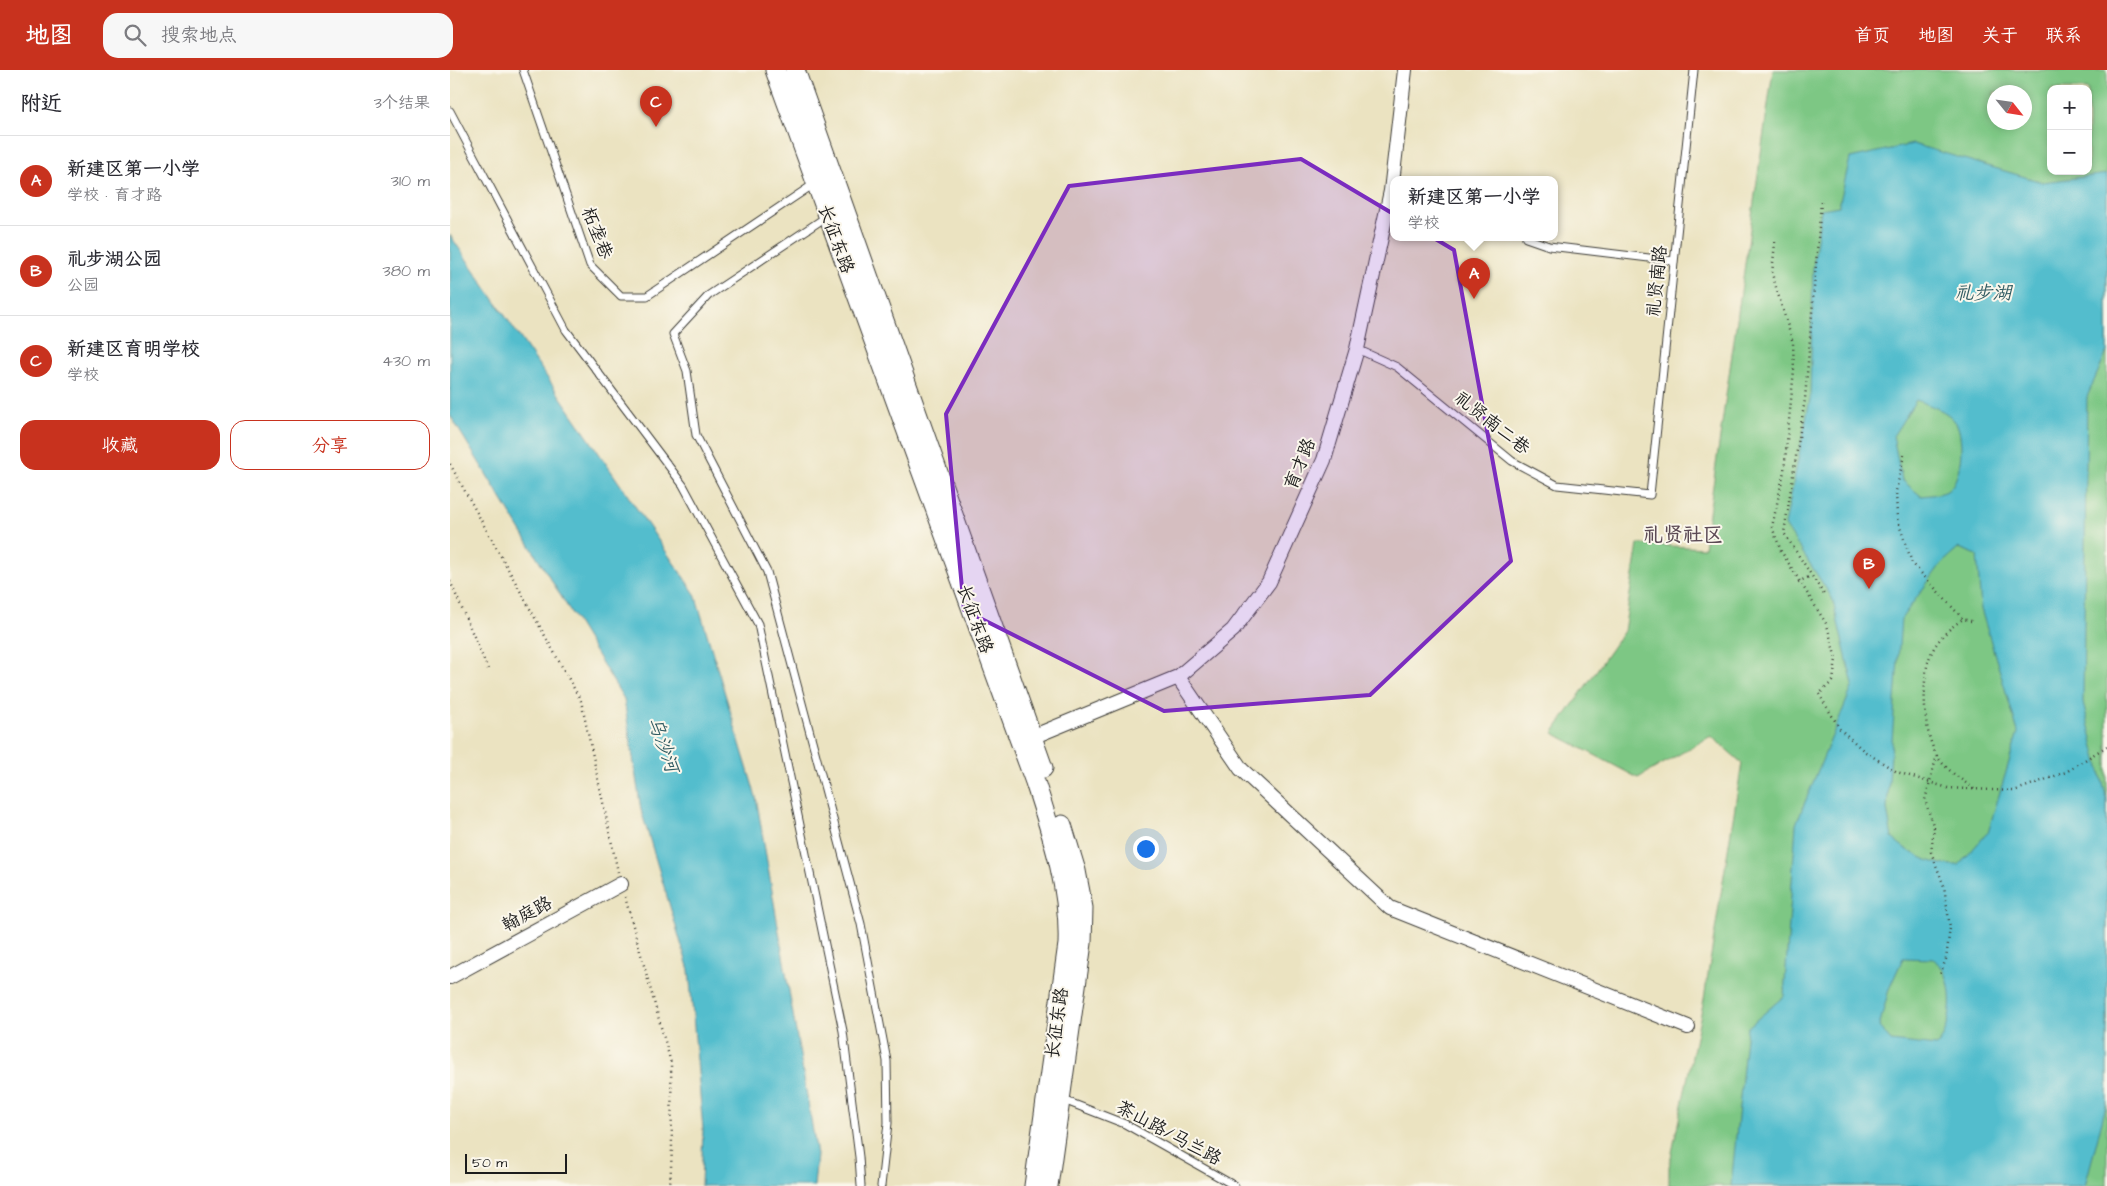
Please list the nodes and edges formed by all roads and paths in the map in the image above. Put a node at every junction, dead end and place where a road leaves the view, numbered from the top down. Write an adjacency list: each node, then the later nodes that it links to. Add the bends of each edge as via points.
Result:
1 (523, 70): 8 (lane, 柘垄巷, via 590,265 621,296 646,296)
2 (774, 70): 8 (main road, 长征东路)
3 (795, 70): 27 (main road, 长征东路)
4 (1405, 70): 7 (street, 育才路)
5 (1694, 70): 14 (lane, 礼贤南路)
6 (450, 111): 37 (lane, via 566,330 683,485 758,624 843,1031)
7 (1394, 176)
8 (816, 182): 11 (main road, 长征东路)
9 (1821, 202): 19 (path, via 1805,399 1784,533)
10 (1390, 204): 15 (street, 育才路)
11 (828, 216): 38 (lane, via 709,295 673,334 687,371 696,435 767,572 861,924 887,1061 888,1123); 39 (main road, 长征东路, via 1035,782 1062,872 1069,918 1068,944)
12 (1535, 241): 14 (lane, via 1549,246)
13 (1775, 242): 21 (path, via 1772,274 1793,343 1794,370 1784,471 1772,527)
14 (1674, 261): 18 (lane, 礼贤南路)
15 (1356, 349): 18 (lane, 礼贤南二巷, via 1397,367 1512,461 1557,485); 26 (street, 育才路, via 1324,460 1269,582 1233,630)
16 (1904, 455): 23 (path, via 1896,491 1897,518 1912,563)
17 (450, 464): 31 (path, via 581,701)
18 (1650, 495)
19 (1811, 576): 21 (path); 22 (path)
20 (450, 581): 25 (path)
21 (1798, 582): 30 (path, bridge, via 1826,625 1836,659 1834,682 1819,694 1840,729 1864,751 1897,772 1948,788)
22 (1825, 596)
23 (1963, 619): 24 (path); 29 (path, via 1948,629 1931,654 1924,676 1926,723)
24 (1975, 622)
25 (488, 669)
26 (1178, 677): 27 (street, 育才路); 34 (street, via 1241,769 1390,908)
27 (1032, 736): 35 (main road, 长征东路, via 1076,871 1083,908 1082,943)
28 (2107, 746): 30 (path, bridge, via 2066,772 2014,791)
29 (1937, 755): 30 (path, via 1953,774); 33 (path, via 1925,800 1934,828 1931,852 1944,886 1950,928 1946,959)
30 (1974, 789)
31 (621, 884): 32 (street, 翰庭路); 36 (path, via 671,1063)
32 (450, 977)
33 (1939, 977)
34 (1688, 1028)
35 (1060, 1099): 40 (main road, 长征东路); 41 (lane, 茶山路/马兰路, via 1125,1124)
36 (670, 1186)
37 (861, 1186)
38 (881, 1186)
39 (1034, 1186)
40 (1048, 1186)
41 (1235, 1186)

